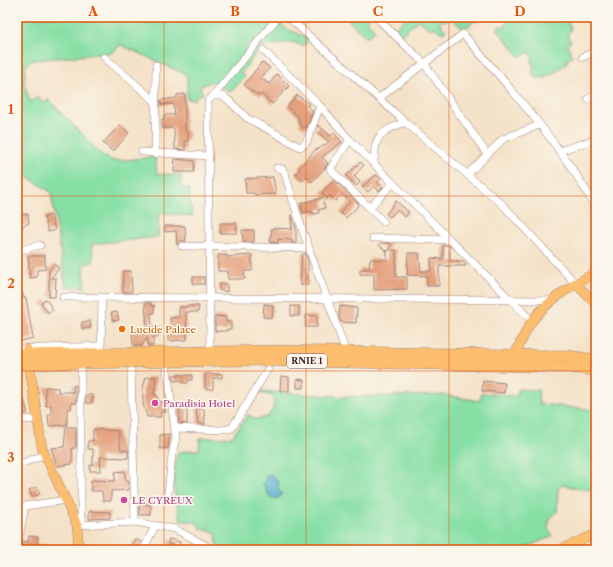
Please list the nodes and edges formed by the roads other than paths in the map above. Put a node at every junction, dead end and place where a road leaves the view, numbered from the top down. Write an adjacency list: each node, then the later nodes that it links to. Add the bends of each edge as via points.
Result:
1 (278, 17): 11 (street)
2 (288, 17): 12 (street)
3 (380, 21): 8 (street)
4 (263, 50): 15 (street)
5 (596, 51): 7 (street)
6 (104, 57): 14 (street)
7 (583, 57)
8 (424, 63): 12 (street); 17 (street, via 463,34); 23 (street)
9 (156, 65): 14 (street)
10 (596, 95): 13 (street)
11 (213, 96): 15 (street, via 226,98 247,118 300,147 306,142); 24 (street, via 208,101)
12 (379, 98): 16 (street)
13 (588, 99)
14 (155, 101): 22 (street)
15 (320, 106): 18 (street)
16 (404, 122): 25 (street, via 380,134 376,140); 27 (street)
17 (539, 125): 20 (street); 23 (street, via 503,140)
18 (350, 140): 25 (street); 29 (street, via 330,169)
19 (590, 140): 20 (street)
20 (559, 151): 30 (street, via 581,181)
21 (142, 152): 22 (street)
22 (155, 154): 24 (street)
23 (487, 154): 27 (street)
24 (209, 156): 36 (street)
25 (374, 163): 28 (street)
26 (277, 168): 37 (street, via 282,169 284,173)
27 (467, 175): 40 (street, via 522,224)
28 (393, 183): 29 (street); 33 (street)
29 (370, 207): 31 (street)
30 (596, 208)
31 (384, 222)
32 (373, 238): 33 (street)
33 (450, 240): 45 (street)
34 (40, 245): 38 (street)
35 (182, 246): 36 (street)
36 (209, 247): 37 (street); 44 (street)
37 (307, 248): 43 (street)
38 (17, 252)
39 (596, 272): 40 (main road)
40 (575, 283): 46 (main road); 47 (main road)
41 (63, 297): 42 (street)
42 (102, 298): 44 (street); 50 (street)
43 (328, 298): 44 (street); 45 (street); 52 (street)
44 (211, 299): 51 (street)
45 (512, 300): 46 (street); 48 (street)
46 (552, 300): 48 (main road)
47 (596, 304)
48 (532, 321): 54 (main road)
49 (17, 349): 53 (street)
50 (101, 350): 51 (highway, RNIE 1); 53 (highway, RNIE 1)
51 (210, 351): 52 (highway, RNIE 1)
52 (346, 353): 54 (highway, RNIE 1)
53 (25, 356): 56 (highway, RNIE 1); 60 (highway, RNIE 1, via 568,367); 62 (main road)
54 (514, 356): 55 (highway, RNIE 1, via 567,356)
55 (596, 360)
56 (17, 364)
57 (268, 369): 64 (street, via 232,428)
58 (81, 370): 70 (street)
59 (167, 370): 64 (street)
60 (596, 370)
61 (131, 371): 69 (street)
62 (38, 419): 63 (street); 65 (main road)
63 (17, 420)
64 (175, 428): 67 (street, via 176,438)
65 (44, 454): 66 (street); 68 (main road)
66 (17, 466)
67 (168, 493)
68 (67, 500): 70 (main road); 74 (street, via 25,506)
69 (135, 522): 70 (street); 71 (street)
70 (79, 524): 75 (main road)
71 (155, 526): 76 (street); 77 (street, via 175,529)
72 (596, 534): 78 (main road)
73 (596, 541): 79 (main road)
74 (17, 546)
75 (79, 550)
76 (143, 550)
77 (214, 550)
78 (559, 550)
79 (573, 550)

